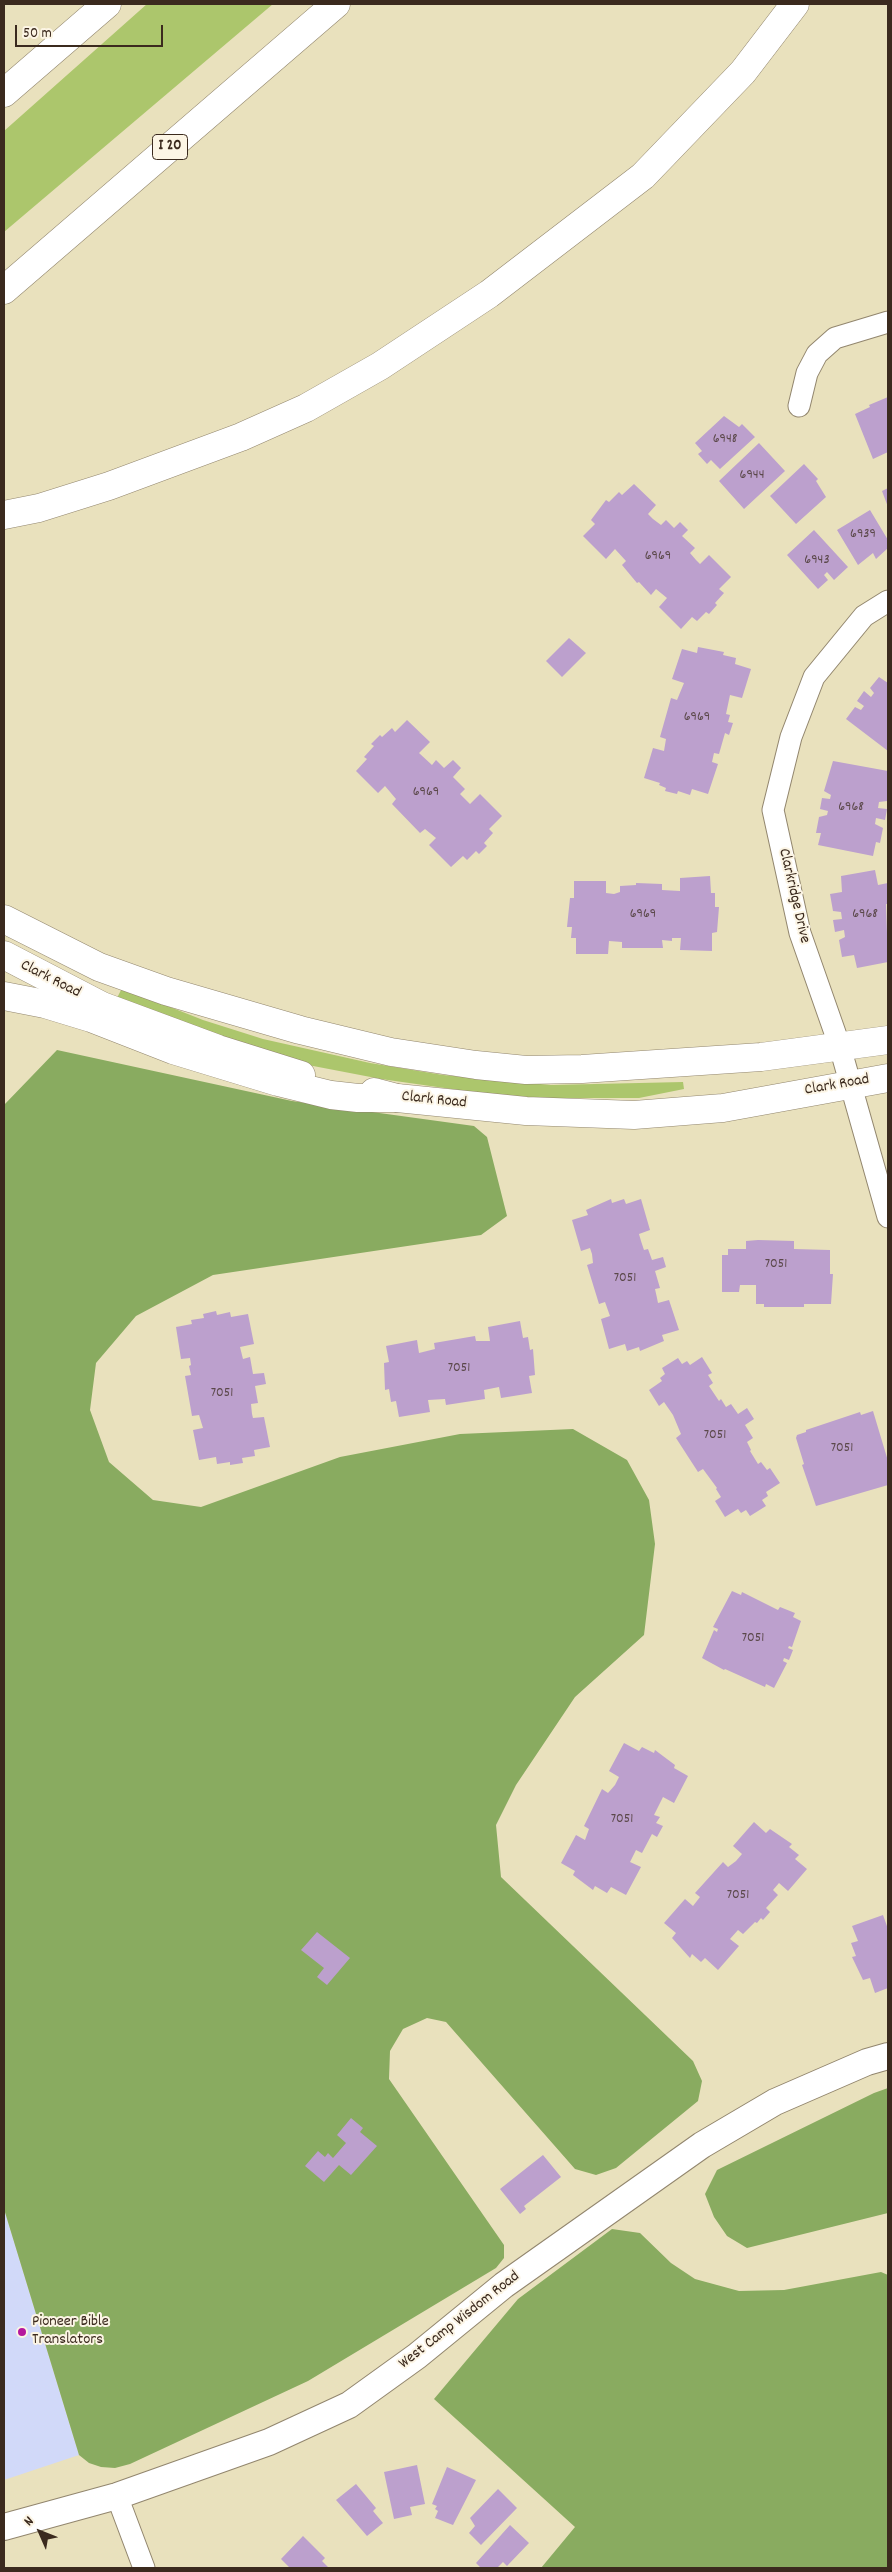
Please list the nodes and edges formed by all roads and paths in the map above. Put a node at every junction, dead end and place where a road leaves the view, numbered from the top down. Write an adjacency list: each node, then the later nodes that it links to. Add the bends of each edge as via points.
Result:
1 (108, 4): 4 (main road)
2 (336, 4): 5 (main road, I 20)
3 (795, 4): 8 (main road, via 743,72 643,176 489,294 380,366 306,408 241,437 109,486 39,508)
4 (4, 93)
5 (4, 290)
6 (888, 322): 7 (street, via 835,338 817,354 807,374)
7 (799, 406)
8 (4, 515)
9 (888, 602): 14 (street, Clarkridge Drive, via 864,616 814,676 791,737 774,810 800,933)
10 (4, 919): 14 (main road, Clark Road, via 99,967 166,991 300,1030 391,1052 526,1070 761,1057)
11 (4, 955): 17 (main road, Clark Road, via 102,1006 167,1031 301,1075)
12 (4, 996): 17 (main road, via 91,1018 182,1053 278,1082 340,1096)
13 (888, 1040): 14 (main road, Clark Road)
14 (840, 1047): 16 (street, Clarkridge Drive)
15 (888, 1078): 16 (main road, Clark Road)
16 (851, 1083): 17 (main road, Clark Road, via 722,1108 634,1115 526,1111); 18 (street, Clarkridge Drive)
17 (397, 1098)
18 (888, 1217)
19 (888, 2056): 20 (street, West Camp Wisdom Road, via 775,2102 702,2145 504,2285 417,2356 349,2405 269,2442)
20 (117, 2496): 21 (street, West Camp Wisdom Road); 22 (street)
21 (4, 2527)
22 (144, 2568)

